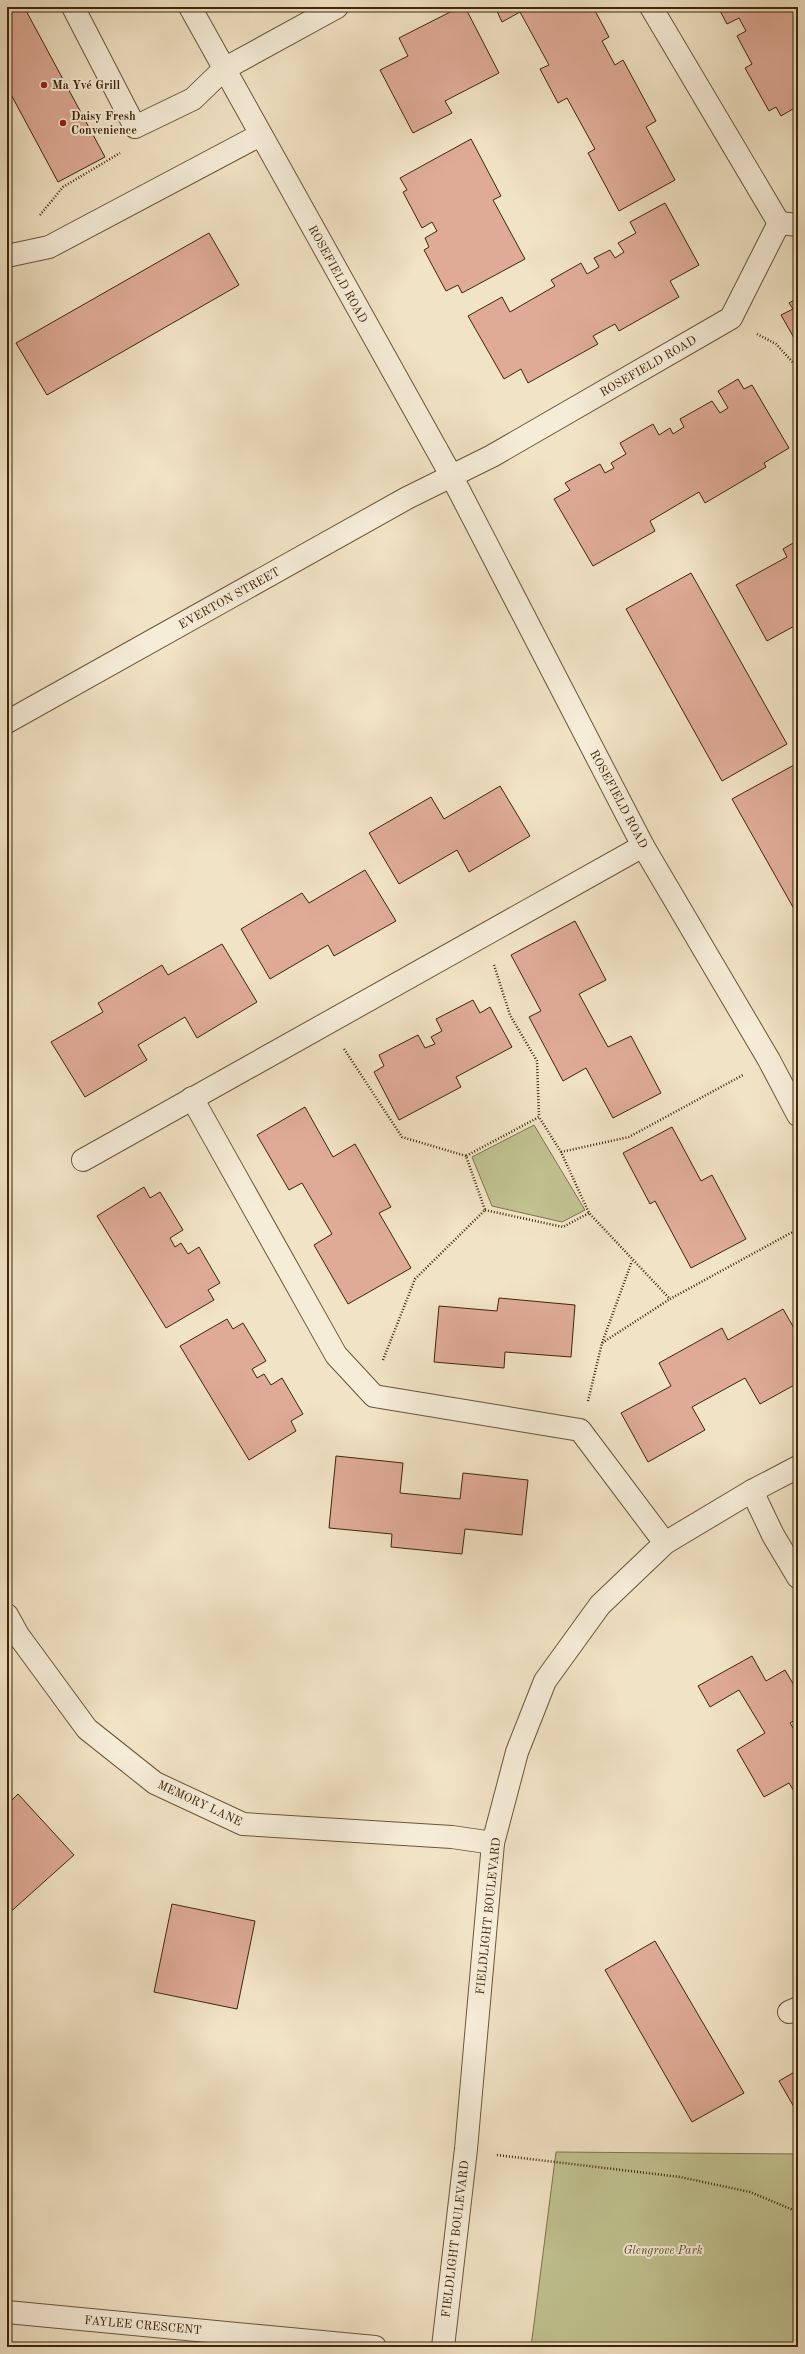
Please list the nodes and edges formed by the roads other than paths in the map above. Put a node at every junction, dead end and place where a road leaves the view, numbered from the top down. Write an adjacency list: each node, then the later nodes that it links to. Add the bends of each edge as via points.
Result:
1 (73, 7): 5 (street, via 135,127 193,99)
2 (190, 7): 5 (street, ROSEFIELD ROAD)
3 (337, 7): 5 (street)
4 (651, 7): 7 (street)
5 (224, 69): 6 (street, ROSEFIELD ROAD)
6 (260, 135): 8 (street, via 49,247); 9 (street, ROSEFIELD ROAD)
7 (789, 224): 9 (street, ROSEFIELD ROAD, via 731,318)
8 (7, 256)
9 (452, 477): 10 (street, EVERTON STREET, via 407,498); 11 (street, ROSEFIELD ROAD)
10 (7, 722)
11 (644, 846): 12 (street); 13 (street, ROSEFIELD ROAD, via 769,1060)
12 (192, 1098): 14 (street); 17 (street, via 336,1355 374,1396 580,1430)
13 (798, 1115)
14 (83, 1160)
15 (798, 1467): 16 (street, FIELDLIGHT BOULEVARD)
16 (752, 1491): 17 (street, FIELDLIGHT BOULEVARD); 18 (street, via 773,1535)
17 (665, 1543): 20 (street, FIELDLIGHT BOULEVARD, via 600,1605 545,1680 517,1752)
18 (798, 1577)
19 (7, 1615): 20 (street, MEMORY LANE, via 18,1635 87,1729 155,1783 243,1824 452,1837)
20 (493, 1844): 23 (street, FIELDLIGHT BOULEVARD, via 466,2149)
21 (7, 2312): 22 (street, FAYLEE CRESCENT)
22 (376, 2347)
23 (443, 2347)

